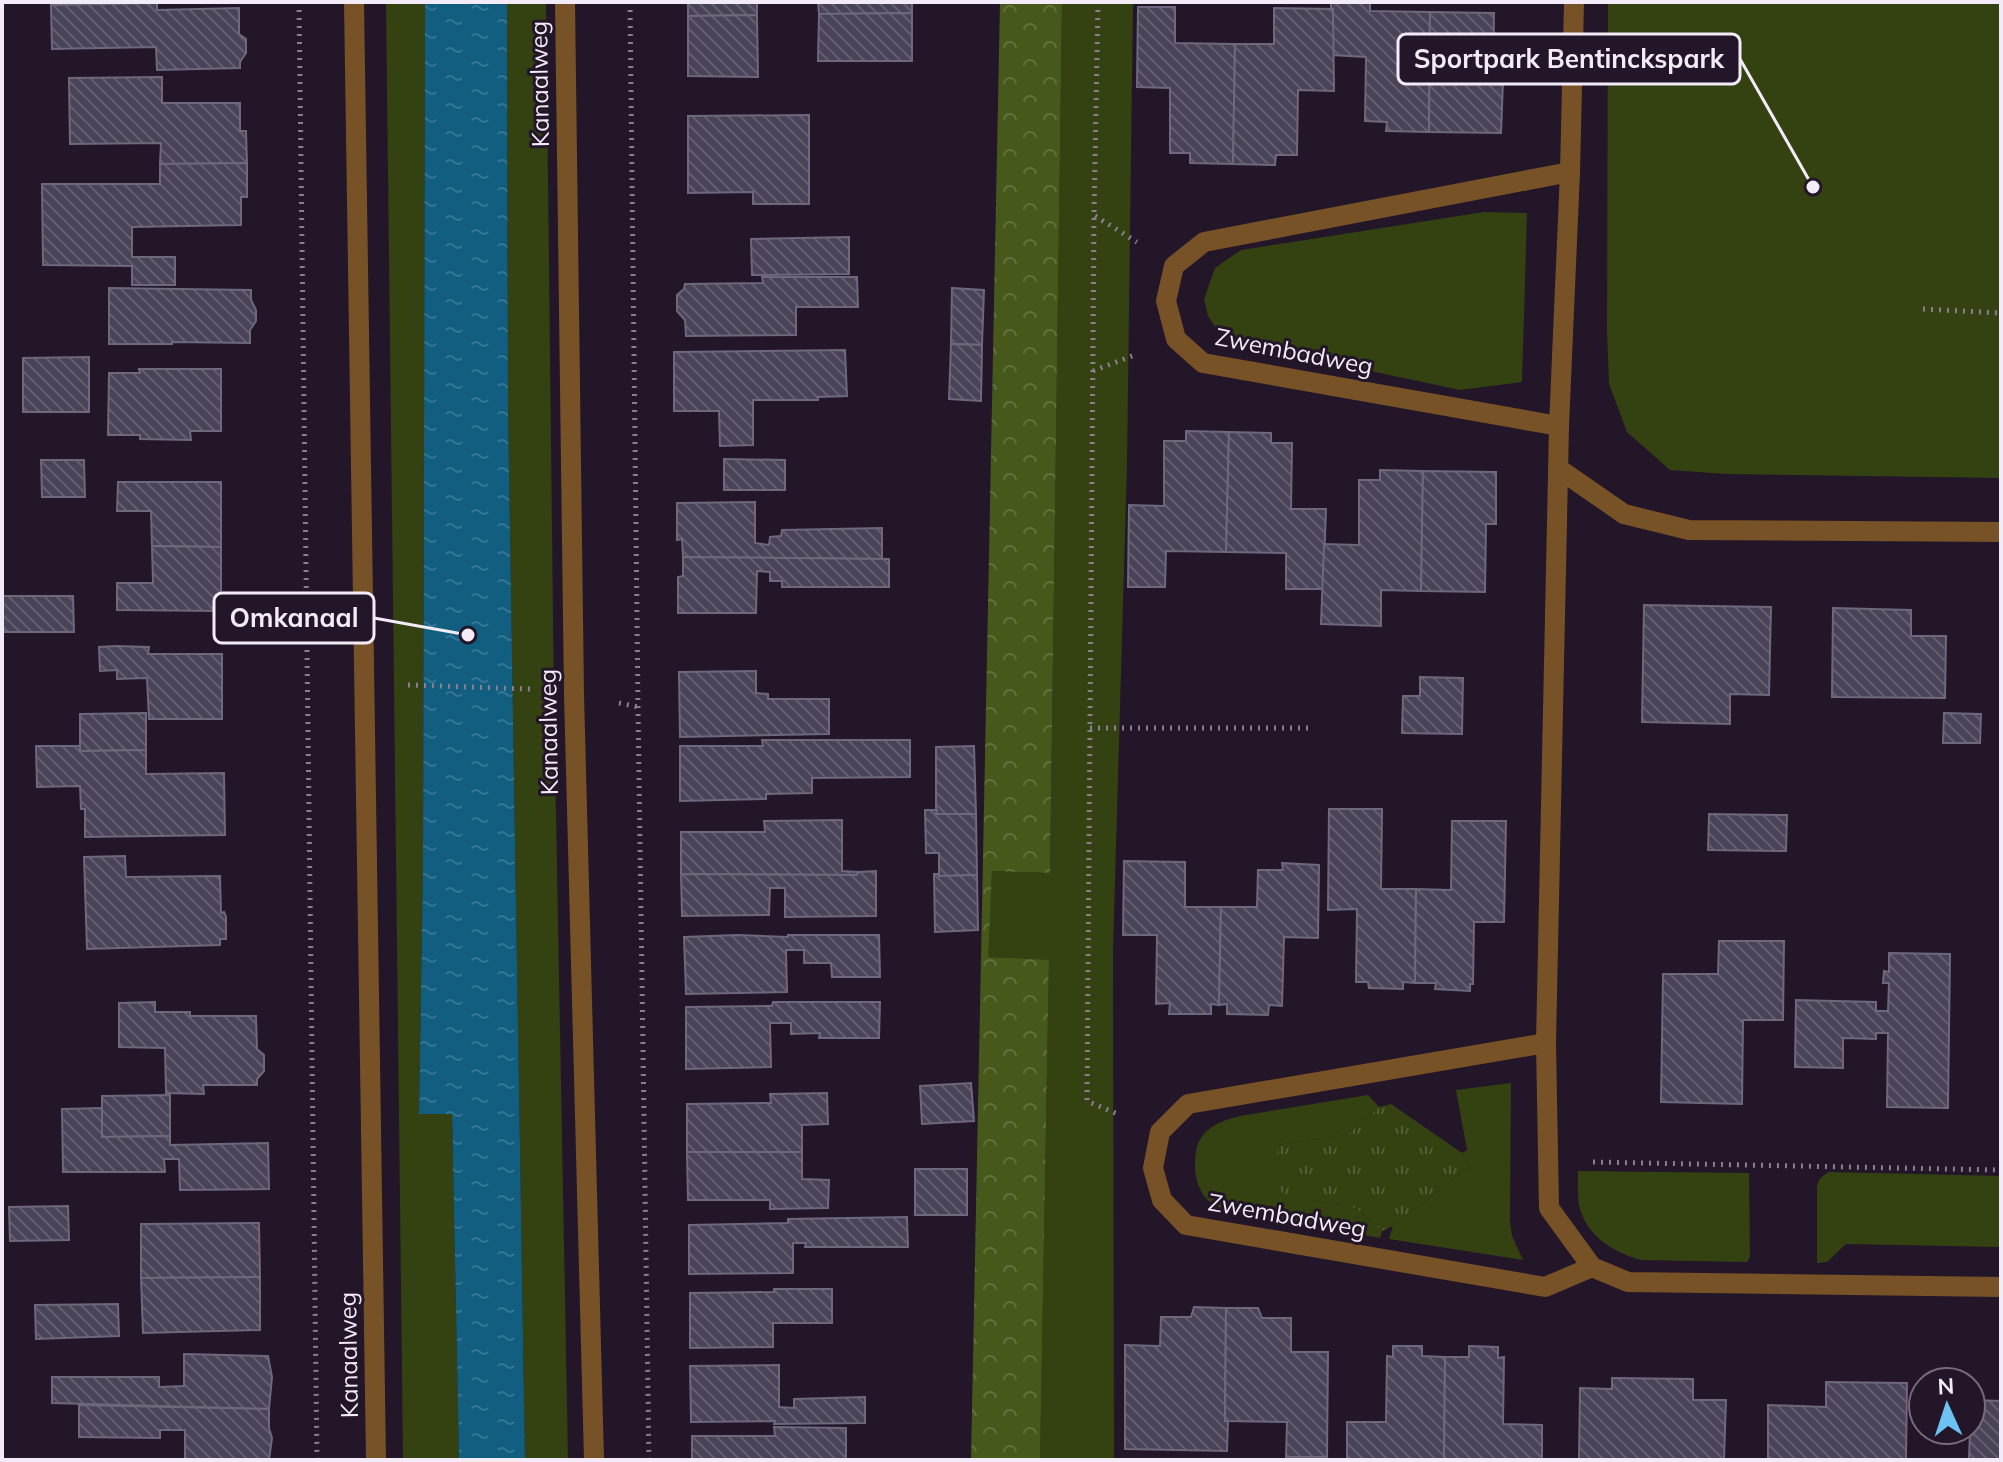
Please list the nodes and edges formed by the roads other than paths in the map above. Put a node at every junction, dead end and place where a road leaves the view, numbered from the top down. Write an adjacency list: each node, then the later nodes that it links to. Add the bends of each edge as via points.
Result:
1 (354, 2): 11 (street, Kanaalweg)
2 (565, 2): 12 (street, Kanaalweg, via 574,678)
3 (1574, 2): 4 (street)
4 (1570, 172): 5 (street); 5 (street, Zwembadweg, via 1204,242 1174,266 1166,301 1176,339 1203,363)
5 (1559, 426): 6 (street)
6 (1559, 469): 7 (street, via 1624,514 1689,530); 8 (street)
7 (2001, 532)
8 (1546, 1043): 9 (street, via 1549,1208); 9 (street, Zwembadweg, via 1188,1104 1160,1132 1153,1168 1162,1200 1186,1225 1545,1287)
9 (1592, 1267): 10 (street, via 1628,1282)
10 (2001, 1287)
11 (376, 1460)
12 (594, 1460)

